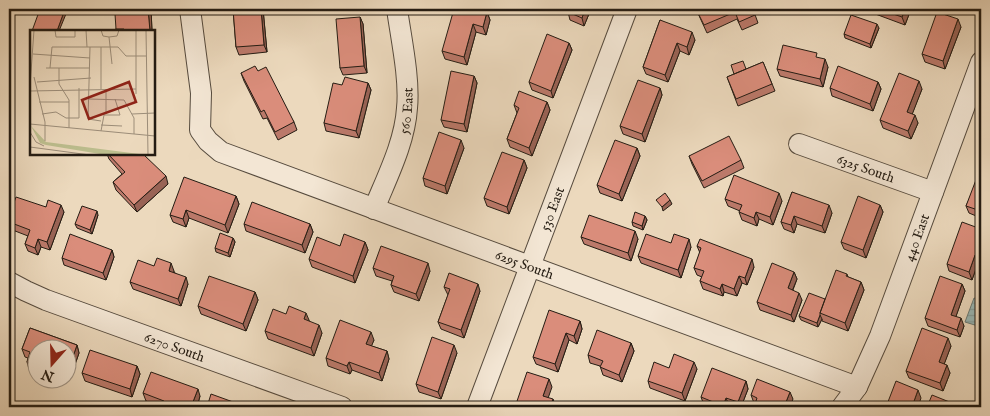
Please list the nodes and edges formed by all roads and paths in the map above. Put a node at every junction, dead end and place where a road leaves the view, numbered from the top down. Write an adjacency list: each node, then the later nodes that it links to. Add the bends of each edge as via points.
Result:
1 (11, 9): 5 (lane)
2 (190, 9): 9 (street, 6295 South, via 201,93 200,130 208,141 221,152)
3 (397, 9): 9 (street, 560 East, via 407,107 398,148)
4 (627, 9): 10 (street, 530 East)
5 (9, 14)
6 (981, 62): 8 (street, 440 East)
7 (799, 144): 8 (street, 6325 South)
8 (933, 192): 12 (street, 440 East, via 880,336)
9 (374, 209): 10 (street, 6295 South)
10 (530, 266): 12 (street, 6295 South); 14 (street, 530 East)
11 (9, 282): 13 (street, 6270 South, via 46,300)
12 (857, 387): 15 (street, 440 East)
13 (342, 407)
14 (477, 407)
15 (842, 407)

